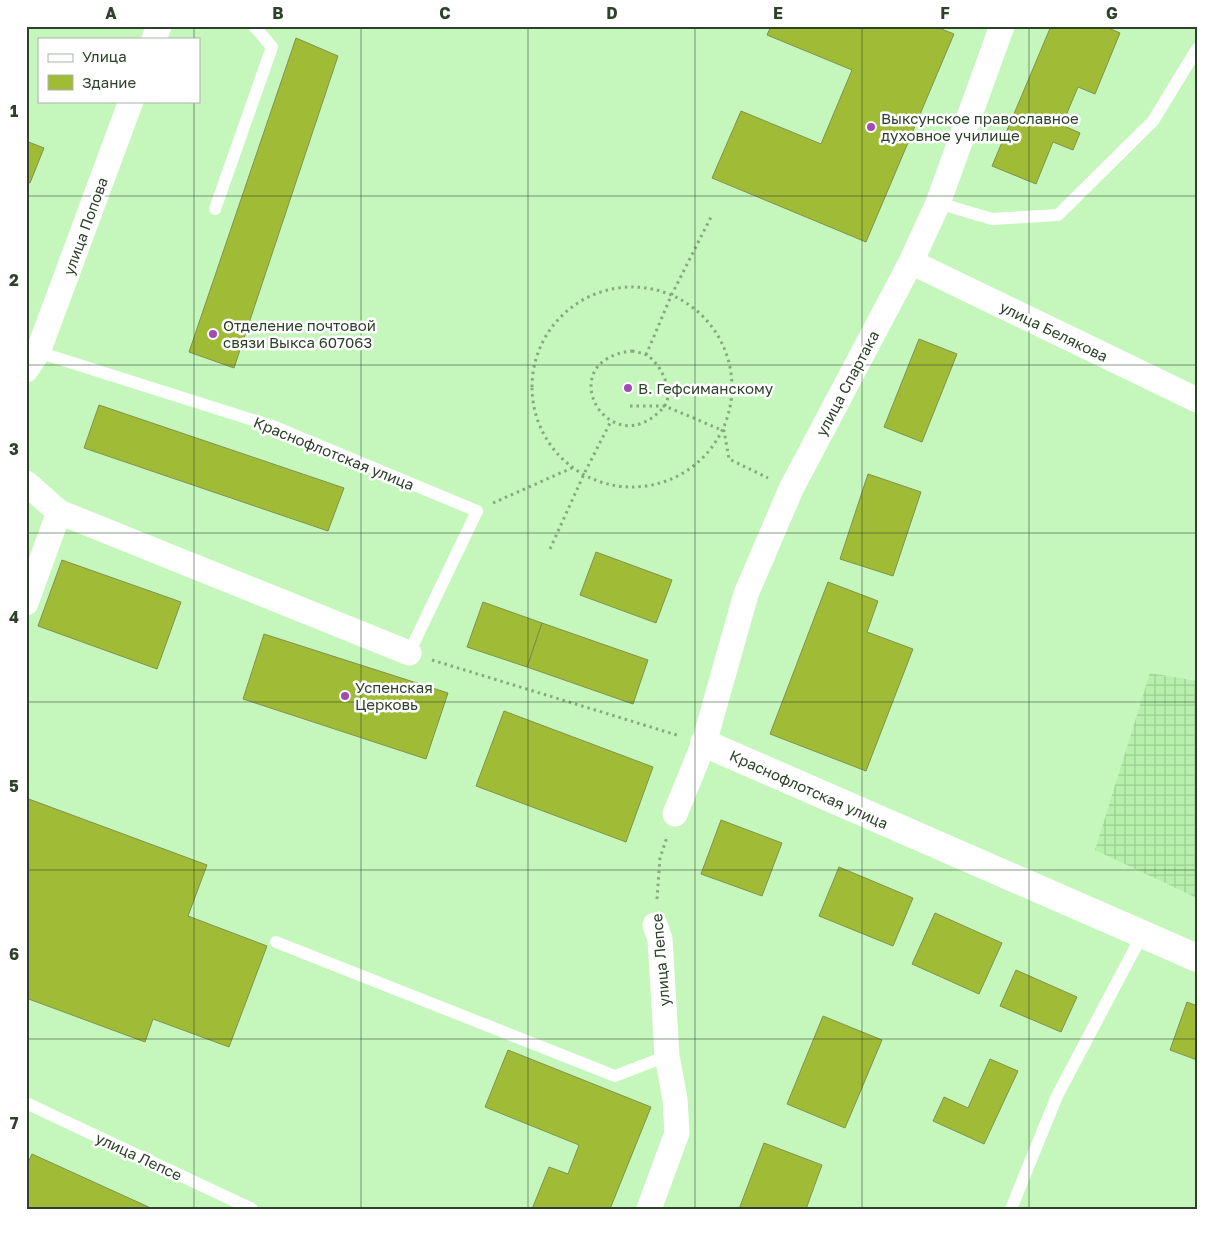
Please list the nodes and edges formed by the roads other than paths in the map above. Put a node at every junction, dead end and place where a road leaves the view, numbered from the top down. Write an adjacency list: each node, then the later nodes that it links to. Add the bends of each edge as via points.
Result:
1 (159, 26): 4 (street)
2 (254, 26): 8 (lane, via 272,48)
3 (1002, 26): 7 (street, улица Спартака)
4 (154, 38)
5 (1197, 49): 7 (lane, via 1153,121 1058,215 992,219)
6 (131, 102): 10 (street, улица Попова)
7 (938, 203): 9 (street, улица Спартака)
8 (215, 209)
9 (911, 262): 11 (street, улица Белякова); 16 (street, улица Спартака, via 791,489 746,594)
10 (32, 361): 15 (lane, Краснофлотская улица, via 275,427 477,511)
11 (1197, 400)
12 (26, 483): 13 (street)
13 (59, 512): 14 (street); 15 (street)
14 (26, 603)
15 (409, 653)
16 (704, 743): 17 (street); 19 (street, Краснофлотская улица)
17 (675, 814)
18 (655, 925): 22 (street, улица Лепсе, via 660,938)
19 (1142, 935): 21 (street, Краснофлотская улица); 26 (lane, via 1057,1096)
20 (276, 942): 22 (lane, via 615,1076)
21 (1197, 958)
22 (667, 1056): 25 (street, улица Лепсе, via 677,1133)
23 (26, 1103): 24 (lane, улица Лепсе)
24 (252, 1209)
25 (649, 1209)
26 (1011, 1209)

